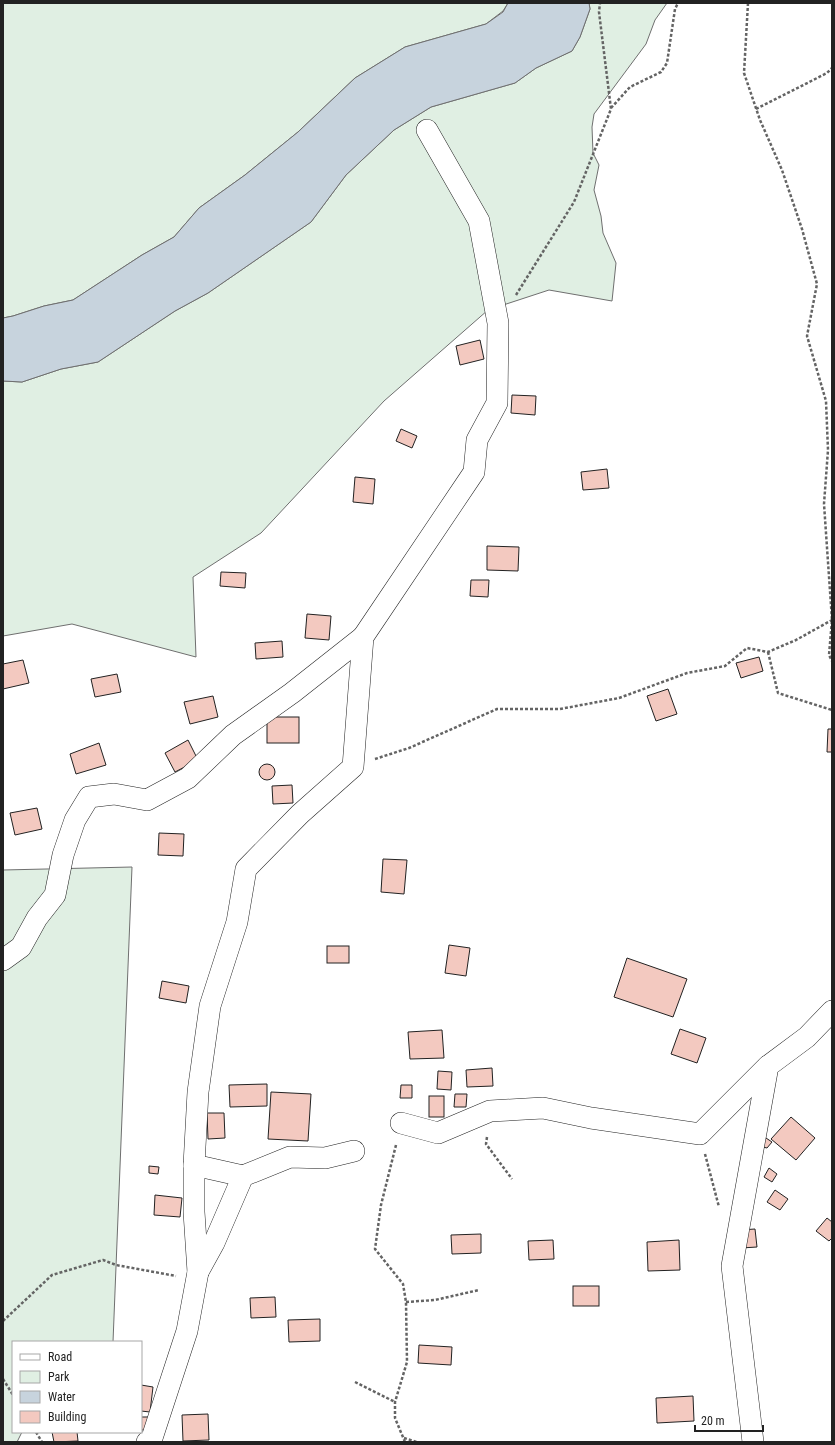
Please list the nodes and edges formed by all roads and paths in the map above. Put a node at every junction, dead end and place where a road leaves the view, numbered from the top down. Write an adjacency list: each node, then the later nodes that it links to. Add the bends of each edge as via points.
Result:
1 (600, 3): 5 (path)
2 (678, 3): 5 (path, via 667,63 661,72 630,87)
3 (748, 3): 6 (path, via 744,73)
4 (832, 68): 6 (path, via 827,73)
5 (611, 109): 8 (path, via 574,202)
6 (756, 109): 9 (path, via 782,170 817,284 807,336 826,401 828,450 824,504)
7 (427, 130): 8 (street, via 479,220)
8 (498, 323): 10 (street, via 497,403 477,440 474,472)
9 (832, 620): 11 (path); 12 (path, via 829,655)
10 (363, 637): 14 (street); 15 (street, via 233,735 188,778 147,800 114,794 89,797 75,820 63,855 55,895 37,918 21,947)
11 (768, 652): 13 (path, via 778,693); 14 (path, via 747,648 725,666 687,673 619,698 560,709 497,709 409,748)
12 (832, 661)
13 (832, 710)
14 (353, 767): 22 (street, via 300,814 246,869 237,922 210,1006 198,1092)
15 (3, 960)
16 (832, 1011): 17 (street, via 807,1037)
17 (768, 1066): 20 (street); 40 (street, via 732,1266)
18 (490, 1111): 19 (street, via 438,1133); 20 (street, via 543,1108 591,1118); 24 (path, via 486,1144)
19 (401, 1123): 28 (path, via 381,1205 375,1249 403,1284)
20 (700, 1134): 25 (path)
21 (354, 1151): 23 (street, via 325,1158 290,1157)
22 (194, 1165): 23 (street); 26 (street)
23 (243, 1176): 26 (street, via 214,1243)
24 (512, 1179)
25 (721, 1215)
26 (198, 1272): 29 (path, via 172,1276 102,1260 52,1275); 37 (street, via 187,1331 152,1438)
27 (479, 1290): 28 (path, via 435,1300)
28 (406, 1302): 33 (path, via 407,1362)
29 (3, 1321)
30 (3, 1379): 32 (path)
31 (355, 1382): 33 (path)
32 (12, 1393)
33 (394, 1402): 35 (path, via 395,1418)
34 (37, 1433): 36 (path)
35 (403, 1438): 38 (path); 39 (path)
36 (42, 1442)
37 (147, 1442)
38 (405, 1442)
39 (417, 1442)
40 (753, 1442)

